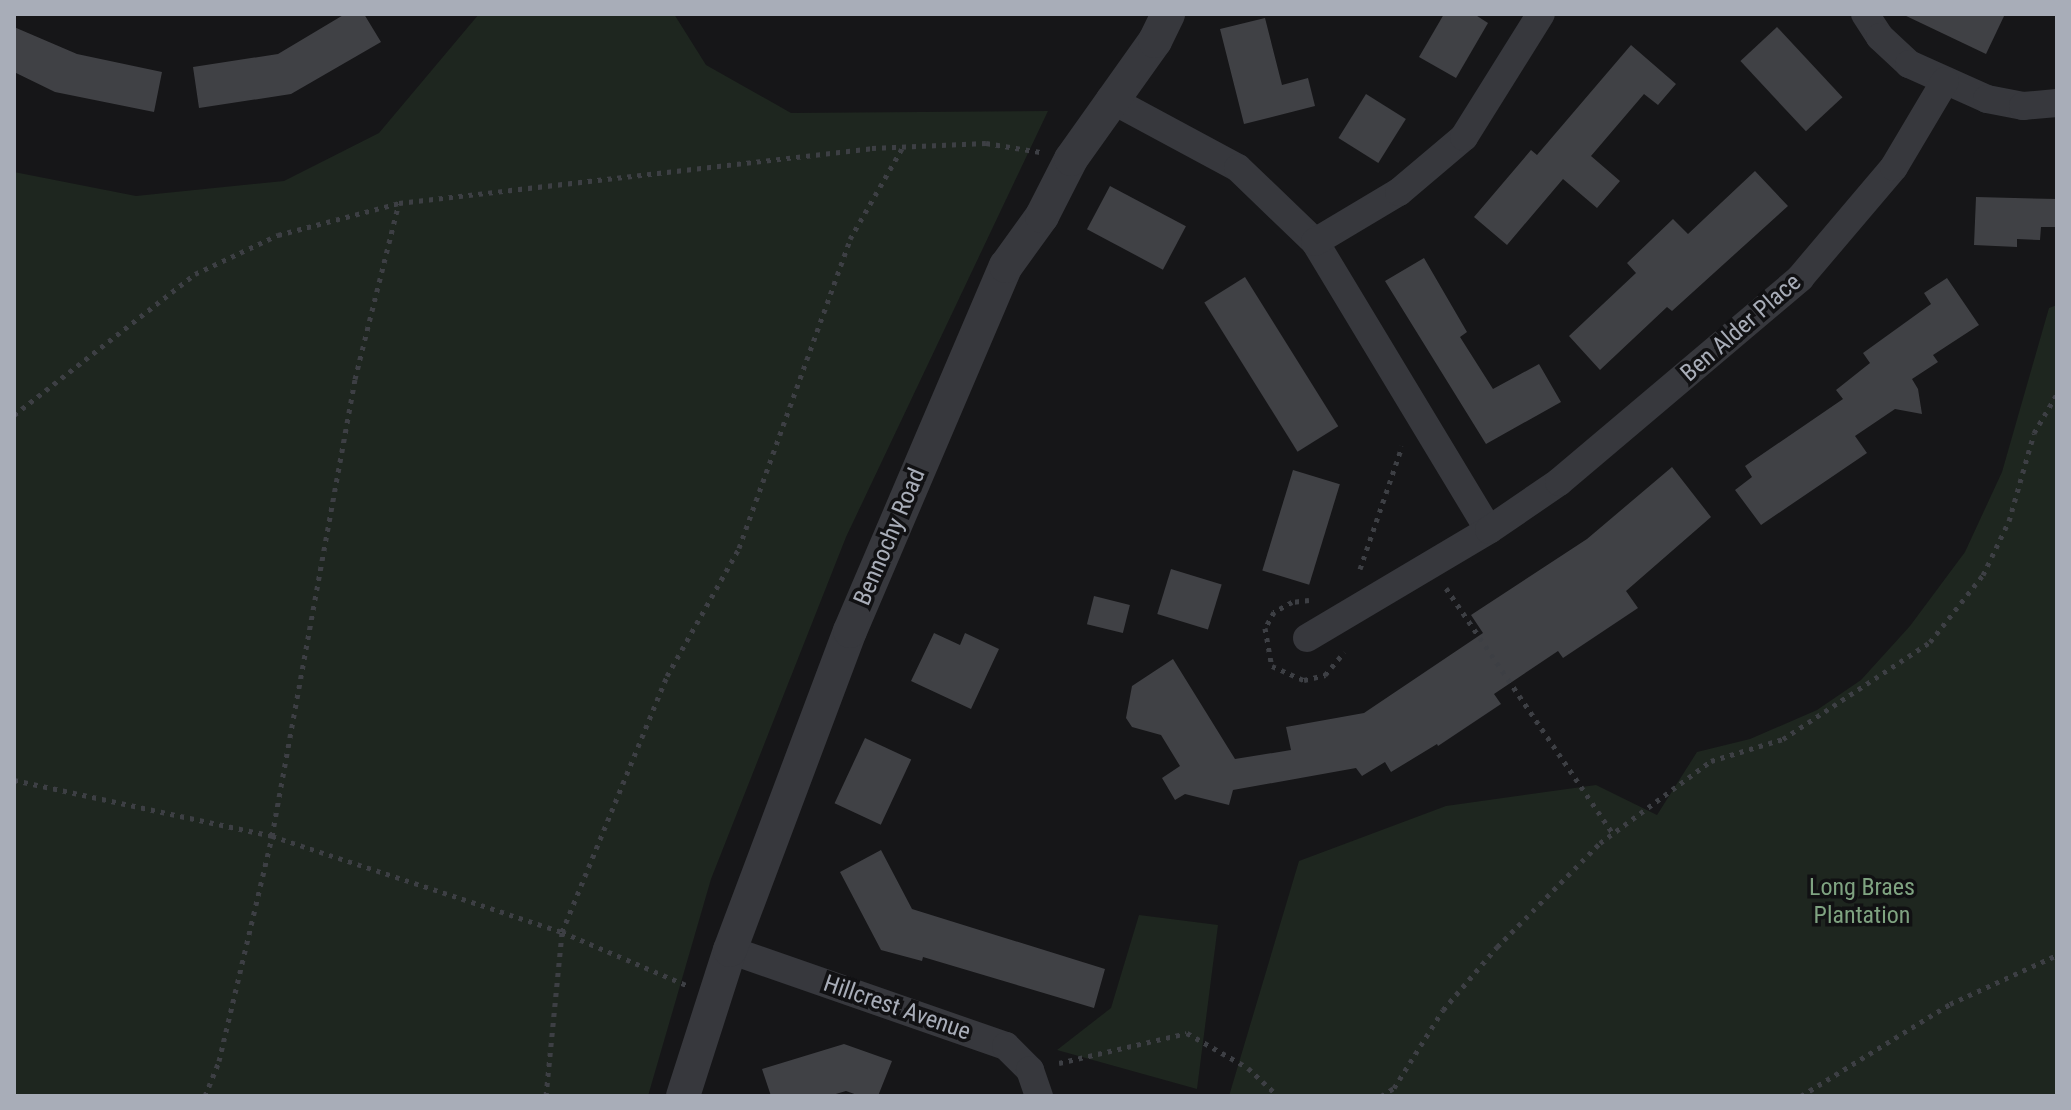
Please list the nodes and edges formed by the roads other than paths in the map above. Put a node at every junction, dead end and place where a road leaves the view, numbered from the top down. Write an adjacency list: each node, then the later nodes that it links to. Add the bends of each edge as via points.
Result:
1 (1168, 14): 5 (street, Bennochy Road, via 1155,41)
2 (1541, 14): 7 (street, via 1464,137 1399,192)
3 (1865, 14): 4 (street, via 1909,64)
4 (1945, 81): 6 (street, via 1987,99 2023,106); 8 (street, Ben Alder Place, via 1894,167 1800,278 1559,482)
5 (1110, 99): 7 (street, via 1238,168); 10 (street, Bennochy Road, via 1042,216 1006,266 850,631)
6 (2057, 103)
7 (1315, 242): 8 (street)
8 (1489, 530): 9 (street, Ben Alder Place)
9 (1307, 638)
10 (730, 950): 11 (street, Hillcrest Avenue, via 1006,1046); 12 (street, Bennochy Road)
11 (1035, 1083)
12 (683, 1096)

